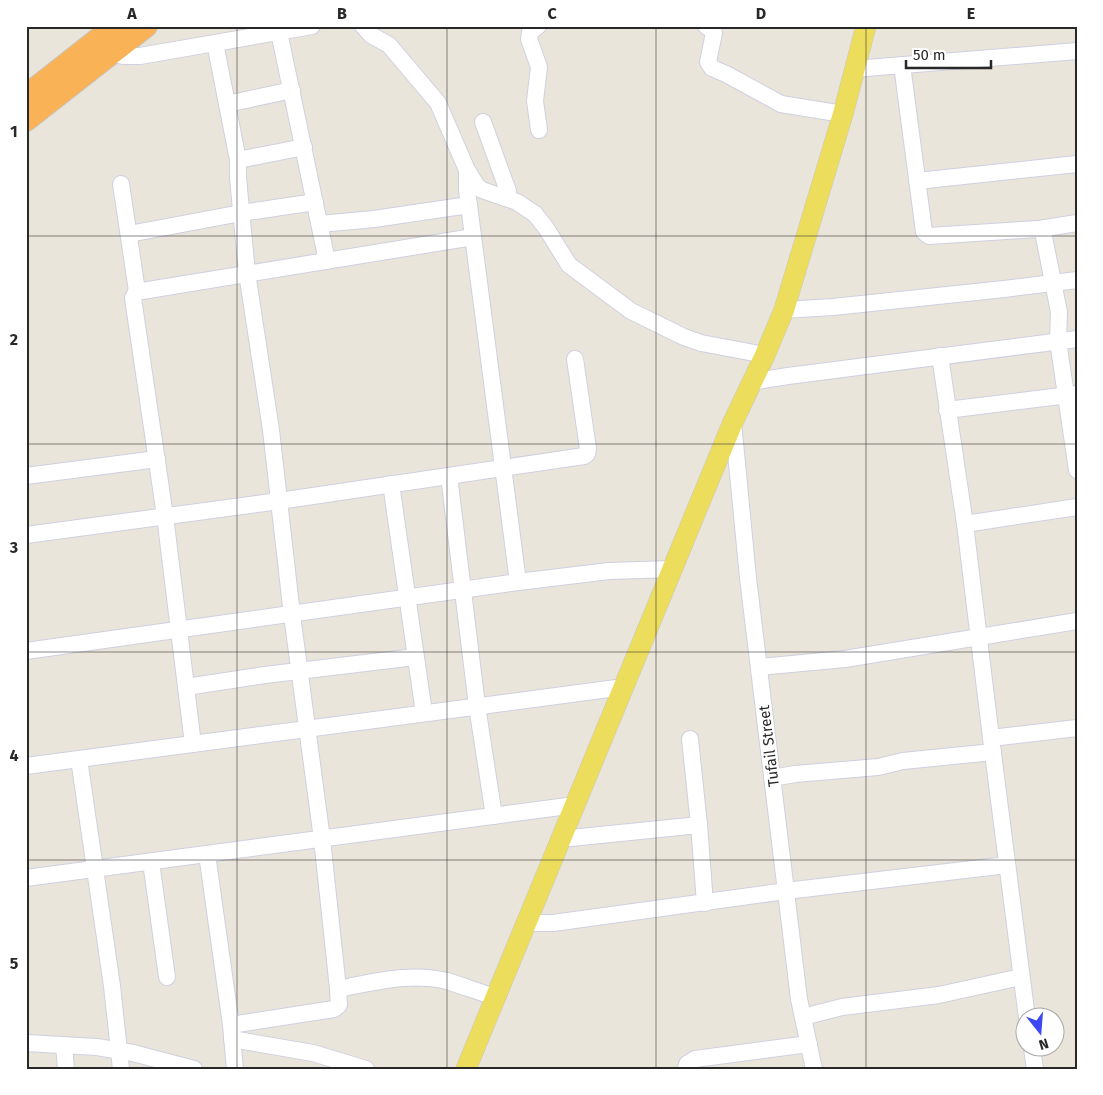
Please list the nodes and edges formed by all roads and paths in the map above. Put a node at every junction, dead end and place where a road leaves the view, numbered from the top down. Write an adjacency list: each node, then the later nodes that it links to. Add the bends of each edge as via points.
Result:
1 (115, 26): 14 (highway)
2 (146, 26): 11 (highway)
3 (312, 26): 8 (street)
4 (363, 26): 24 (street, via 371,35 389,45 438,103)
5 (538, 26): 20 (street, via 529,39 539,67 535,101)
6 (706, 26): 17 (street, via 714,33 708,62 712,68 781,104)
7 (866, 26): 13 (main road)
8 (279, 32): 9 (street); 15 (street)
9 (215, 43): 11 (street, via 140,56); 16 (street)
10 (1077, 51): 12 (street)
11 (111, 54): 18 (highway)
12 (902, 65): 13 (street); 26 (street)
13 (854, 69): 17 (main road)
14 (29, 90)
15 (292, 90): 16 (street); 21 (street)
16 (227, 104): 22 (street)
17 (843, 114): 42 (main road)
18 (26, 120)
19 (483, 122): 28 (street)
20 (539, 130)
21 (304, 147): 22 (street); 29 (street)
22 (238, 160): 31 (street)
23 (1077, 164): 26 (street)
24 (467, 170): 28 (street, via 472,181 482,190); 30 (street)
25 (520, 179): 28 (street)
26 (917, 181): 34 (street, via 923,230 929,236)
27 (121, 184): 35 (street)
28 (507, 194): 45 (street, via 535,214 570,265 631,311 701,343)
29 (315, 202): 31 (street); 33 (street)
30 (469, 205): 33 (street); 36 (street)
31 (241, 213): 35 (street); 38 (street)
32 (1077, 223): 34 (street)
33 (320, 224): 37 (street)
34 (1039, 229): 40 (street, via 1044,236)
35 (129, 234): 41 (street)
36 (473, 238): 37 (street); 53 (street)
37 (327, 261): 38 (street)
38 (247, 273): 41 (street); 58 (street)
39 (1077, 280): 40 (street)
40 (1053, 284): 42 (street); 44 (street, via 1058,312)
41 (137, 291): 52 (street, via 133,298)
42 (784, 310): 45 (main road)
43 (1077, 339): 44 (street)
44 (1058, 341): 46 (street); 49 (street)
45 (766, 355): 48 (main road)
46 (940, 356): 48 (street); 50 (street)
47 (575, 360): 53 (street, via 587,454)
48 (751, 382): 51 (main road)
49 (1072, 394): 50 (street); 54 (street)
50 (947, 410): 61 (street)
51 (733, 422): 63 (main road); 73 (street, Tufail Street)
52 (157, 459): 55 (street); 60 (street)
53 (503, 468): 56 (street); 64 (street)
54 (1077, 470)
55 (26, 476)
56 (449, 476): 57 (street); 65 (street)
57 (391, 484): 58 (street); 66 (street)
58 (279, 500): 60 (street); 67 (street)
59 (1077, 507): 61 (street)
60 (165, 516): 62 (street); 69 (street)
61 (965, 524): 70 (street)
62 (26, 535)
63 (672, 569): 64 (street, via 609,571); 75 (main road)
64 (518, 582): 65 (street)
65 (463, 590): 66 (street); 77 (street)
66 (407, 598): 67 (street); 72 (street)
67 (292, 615): 69 (street); 74 (street)
68 (1077, 621): 70 (street)
69 (178, 630): 71 (street); 76 (street)
70 (979, 636): 73 (street, via 845,659); 83 (street)
71 (26, 651)
72 (415, 657): 74 (street); 78 (street)
73 (759, 667): 86 (street, Tufail Street)
74 (300, 672): 76 (street); 80 (street)
75 (624, 686): 77 (street); 87 (main road)
76 (186, 687): 82 (street)
77 (477, 706): 78 (street); 88 (street)
78 (424, 713): 80 (street)
79 (1077, 728): 83 (street)
80 (308, 729): 82 (street); 90 (street)
81 (690, 739): 89 (street)
82 (193, 744): 84 (street)
83 (992, 745): 86 (street, via 878,767); 94 (street)
84 (79, 759): 85 (street); 95 (street)
85 (26, 766)
86 (772, 778): 97 (street, Tufail Street)
87 (575, 805): 88 (street); 91 (main road)
88 (494, 816): 90 (street)
89 (700, 825): 91 (street); 98 (street)
90 (322, 839): 92 (street); 102 (street)
91 (561, 839): 99 (main road)
92 (207, 854): 93 (street); 106 (street)
93 (151, 862): 95 (street); 100 (street)
94 (1007, 865): 97 (street); 101 (street)
95 (94, 869): 96 (street); 110 (street)
96 (26, 878)
97 (786, 891): 98 (street); 105 (street, Tufail Street)
98 (705, 903): 99 (street, via 553,923)
99 (526, 923): 103 (main road)
100 (167, 977)
101 (1021, 977): 104 (street); 105 (street, via 939,995 842,1007)
102 (338, 989): 103 (street, via 382,980 424,978 446,981); 106 (street, via 339,1005 334,1009)
103 (495, 997): 116 (main road)
104 (1026, 1008)
105 (803, 1017): 108 (street, Tufail Street)
106 (232, 1032): 114 (street); 115 (street)
107 (26, 1043): 109 (street)
108 (808, 1044): 117 (street, via 695,1059 687,1064); 118 (street, Tufail Street)
109 (64, 1046): 110 (street); 111 (street)
110 (119, 1051): 112 (street); 113 (street)
111 (66, 1069)
112 (121, 1069)
113 (194, 1069)
114 (235, 1069)
115 (366, 1069)
116 (466, 1069)
117 (686, 1069)
118 (814, 1069)

